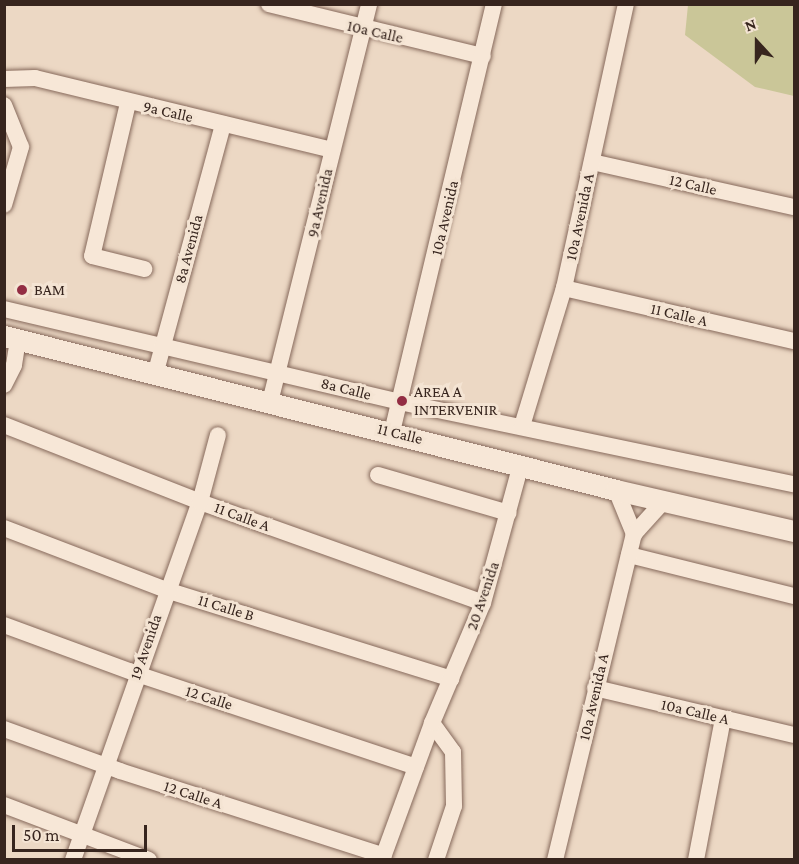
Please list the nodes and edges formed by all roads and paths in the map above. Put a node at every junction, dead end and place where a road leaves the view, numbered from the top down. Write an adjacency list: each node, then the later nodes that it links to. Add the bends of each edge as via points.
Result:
1 (269, 4): 5 (street, 10a Calle)
2 (369, 4): 5 (street, 9a Avenida)
3 (494, 4): 6 (street, 10a Avenida)
4 (626, 4): 13 (street, 10a Avenida A)
5 (363, 30): 6 (street, 10a Calle); 12 (street, 9a Avenida)
6 (483, 56): 26 (street, 10a Avenida)
7 (4, 79): 8 (street, 9a Calle, via 35,78)
8 (128, 102): 10 (street, 9a Calle); 16 (street, via 92,256)
9 (4, 105): 11 (street)
10 (223, 124): 12 (street, 9a Calle); 21 (street, 8a Avenida)
11 (13, 145): 14 (street)
12 (332, 150): 22 (street, 9a Avenida)
13 (592, 162): 15 (street, 12 Calle); 17 (street, 10a Avenida A)
14 (4, 205)
15 (795, 207)
16 (144, 269)
17 (564, 288): 20 (street, 11 Calle A); 28 (street, 10a Avenida A)
18 (4, 309): 21 (street, 8a Calle)
19 (11, 338): 23 (street, 11 Calle); 24 (street, via 14,364)
20 (795, 341)
21 (163, 344): 22 (street, 8a Calle); 23 (street, 8a Avenida)
22 (279, 372): 25 (street, 9a Avenida); 26 (street, 8a Calle)
23 (155, 375): 25 (street, 11 Calle)
24 (4, 385)
25 (270, 402): 29 (street, 11 Calle)
26 (400, 402): 28 (street, 8a Calle); 29 (street, 10a Avenida)
27 (4, 425): 35 (street, 11 Calle A)
28 (522, 426): 33 (street, 8a Calle)
29 (392, 432): 31 (street, 11 Calle)
30 (218, 435): 35 (street, 19 Avenida)
31 (521, 464): 34 (street, 11 Calle); 37 (street, 20 Avenida)
32 (378, 475): 37 (street)
33 (795, 484)
34 (616, 490): 36 (street, 11 Calle); 40 (street)
35 (200, 502): 42 (street, 19 Avenida); 44 (street, 11 Calle A)
36 (663, 502): 39 (street, 11 Calle); 40 (street, 10a Avenida A)
37 (509, 513): 44 (street, 20 Avenida)
38 (4, 528): 42 (street, 11 Calle B)
39 (795, 531)
40 (634, 534): 41 (street, 10a Avenida A)
41 (629, 555): 43 (street); 48 (street, 10a Avenida A)
42 (166, 590): 46 (street, 19 Avenida); 47 (street, 11 Calle B)
43 (795, 596)
44 (483, 603): 47 (street, 20 Avenida)
45 (4, 625): 46 (street, 12 Calle)
46 (137, 675): 53 (street, 19 Avenida); 54 (street, 12 Calle)
47 (451, 679): 50 (street, 20 Avenida)
48 (595, 688): 49 (street, 10a Calle A); 61 (street, 10a Avenida A)
49 (723, 719): 52 (street, 10a Calle A); 62 (street)
50 (432, 723): 54 (street, 20 Avenida); 60 (street, via 453,752 454,806)
51 (4, 729): 53 (street, 12 Calle A)
52 (795, 735)
53 (105, 765): 56 (street, 19 Avenida); 57 (street, 12 Calle A)
54 (416, 767): 57 (street, 20 Avenida)
55 (4, 805): 56 (street)
56 (81, 834): 58 (street, 19 Avenida); 59 (street)
57 (383, 858)
58 (73, 860)
59 (149, 860)
60 (436, 860)
61 (555, 860)
62 (696, 860)

